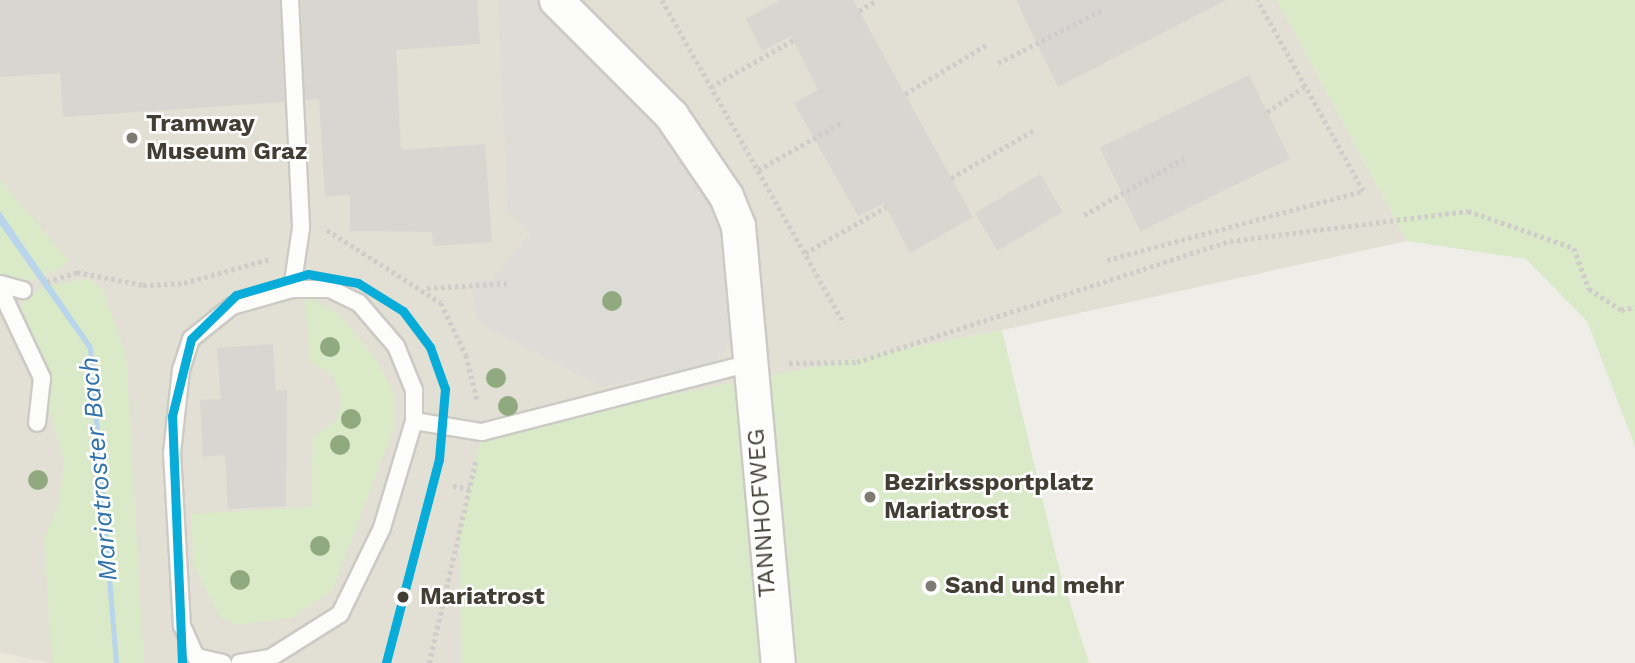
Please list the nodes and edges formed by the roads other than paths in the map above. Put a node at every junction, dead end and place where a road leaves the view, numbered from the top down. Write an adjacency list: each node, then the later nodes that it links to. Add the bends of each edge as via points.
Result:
1 (290, 0): 4 (lane, via 301,228)
2 (556, 0): 6 (street, TANNHOFWEG, via 671,115 726,196 738,226)
3 (0, 287): 5 (lane); 8 (lane, via 41,378)
4 (292, 289): 7 (lane, via 330,289 380,323 407,370); 9 (lane, via 232,306 202,327 191,339 176,394 172,453 182,626 196,657)
5 (23, 290)
6 (750, 363): 7 (lane, via 482,432); 11 (street, TANNHOFWEG)
7 (414, 421): 10 (lane, via 382,528 340,614 270,657)
8 (37, 423)
9 (223, 663)
10 (239, 663)
11 (778, 663)

